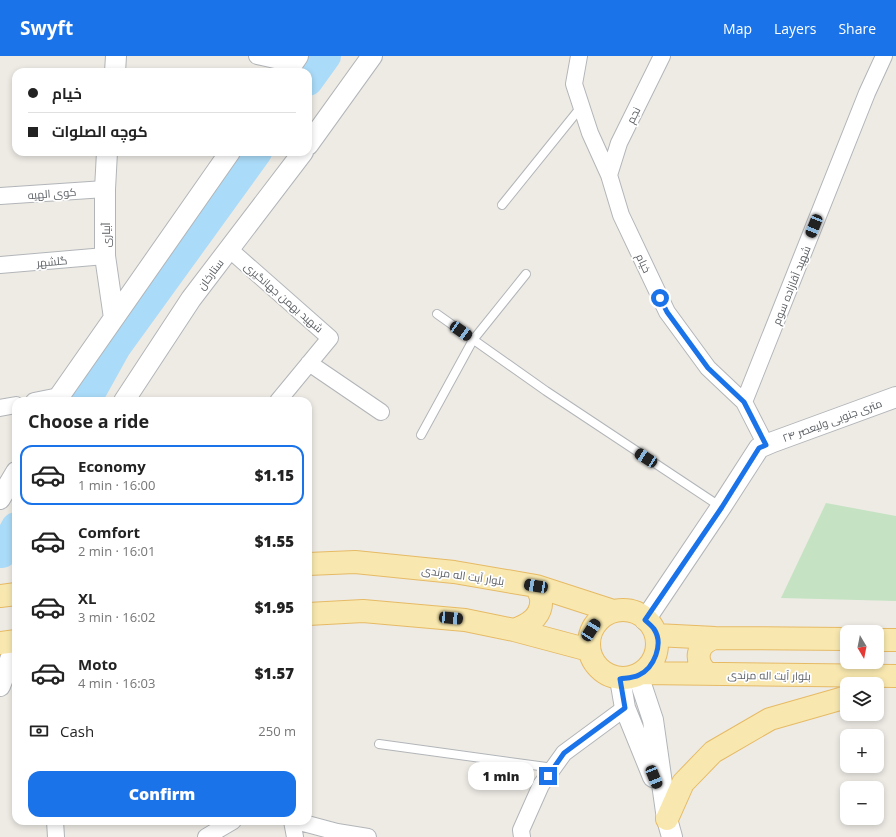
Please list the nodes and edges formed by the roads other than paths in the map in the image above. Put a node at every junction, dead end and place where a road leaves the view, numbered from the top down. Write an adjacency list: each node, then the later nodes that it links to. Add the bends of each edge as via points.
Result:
1 (116, 56): 8 (street)
2 (257, 56): 7 (street)
3 (372, 56): 10 (street)
4 (579, 56): 9 (street, خیام, via 574,84)
5 (662, 56): 14 (street, نجم, via 619,143)
6 (884, 56): 30 (street, شهید آقازاده سوم, via 864,100)
7 (293, 64)
8 (114, 68)
9 (581, 107): 14 (street, خیام); 17 (lane)
10 (312, 139)
11 (107, 156): 15 (street, آبیاری)
12 (227, 156): 23 (street)
13 (300, 156): 18 (street, ستارخان)
14 (609, 175): 30 (street, خیام, via 622,215 667,312 708,368)
15 (105, 189): 16 (street, کوی الهیه); 19 (street, آبیاری)
16 (0, 196)
17 (502, 205)
18 (229, 249): 25 (street, شهید بهمن جهانگیری, via 330,338); 27 (street, ستارخان, via 191,299)
19 (105, 256): 20 (street, گلشهر); 23 (street, آبیاری)
20 (0, 265)
21 (526, 274): 24 (lane)
22 (437, 314): 24 (lane)
23 (114, 318): 26 (street)
24 (472, 340): 34 (lane); 38 (lane)
25 (309, 363): 28 (street, شهید بهمن جهانگیری); 33 (street)
26 (58, 397)
27 (127, 397)
28 (281, 397)
29 (896, 397): 35 (street, ۲۴ متری جنوبی ولیعصر)
30 (744, 402): 35 (street, خیام)
31 (12, 406): 32 (street)
32 (0, 408)
33 (381, 412)
34 (421, 434)
35 (766, 445): 38 (street, ۲۴ متری جنوبی ولیعصر, via 759,448)
36 (12, 479): 37 (street)
37 (0, 499)
38 (722, 507): 43 (street, ۲۴ متری جنوبی ولیعصر)
39 (312, 564): 40 (main road, بلوار آیت اله مرندی, via 355,562 454,572)
40 (536, 586): 41 (main road, بلوار آیت اله مرندی); 44 (main road, via 541,598 536,618)
41 (614, 611): 43 (main road, via 624,610 644,616); 51 (main road, via 604,615 591,630)
42 (312, 614): 44 (main road, via 370,611 465,620)
43 (651, 627): 45 (main road); 54 (main road, via 658,645 656,655 651,664)
44 (514, 630): 51 (main road)
45 (715, 638): 46 (main road); 53 (main road, via 705,642 698,656 701,667)
46 (840, 639)
47 (884, 640): 48 (main road)
48 (896, 640)
49 (12, 642): 50 (main road)
50 (0, 643)
51 (589, 650): 54 (main road, via 599,670 609,676)
52 (12, 653): 58 (street)
53 (710, 674): 54 (main road, بلوار آیت اله مرندی); 55 (main road, بلوار آیت اله مرندی)
54 (634, 676): 60 (street); 63 (street, via 653,720)
55 (896, 676)
56 (896, 681): 57 (main road)
57 (884, 685)
58 (0, 686)
59 (840, 699): 63 (main road, via 770,719 713,752 682,783)
60 (625, 708): 62 (street, via 564,753); 63 (street)
61 (379, 744): 62 (lane)
62 (554, 768): 72 (street, via 541,785 521,830)
63 (668, 820)
64 (55, 825): 68 (street)
65 (226, 825): 69 (street)
66 (293, 825): 70 (street)
67 (311, 825): 71 (street)
68 (56, 837)
69 (206, 837)
70 (295, 837)
71 (368, 837)
72 (522, 837)

